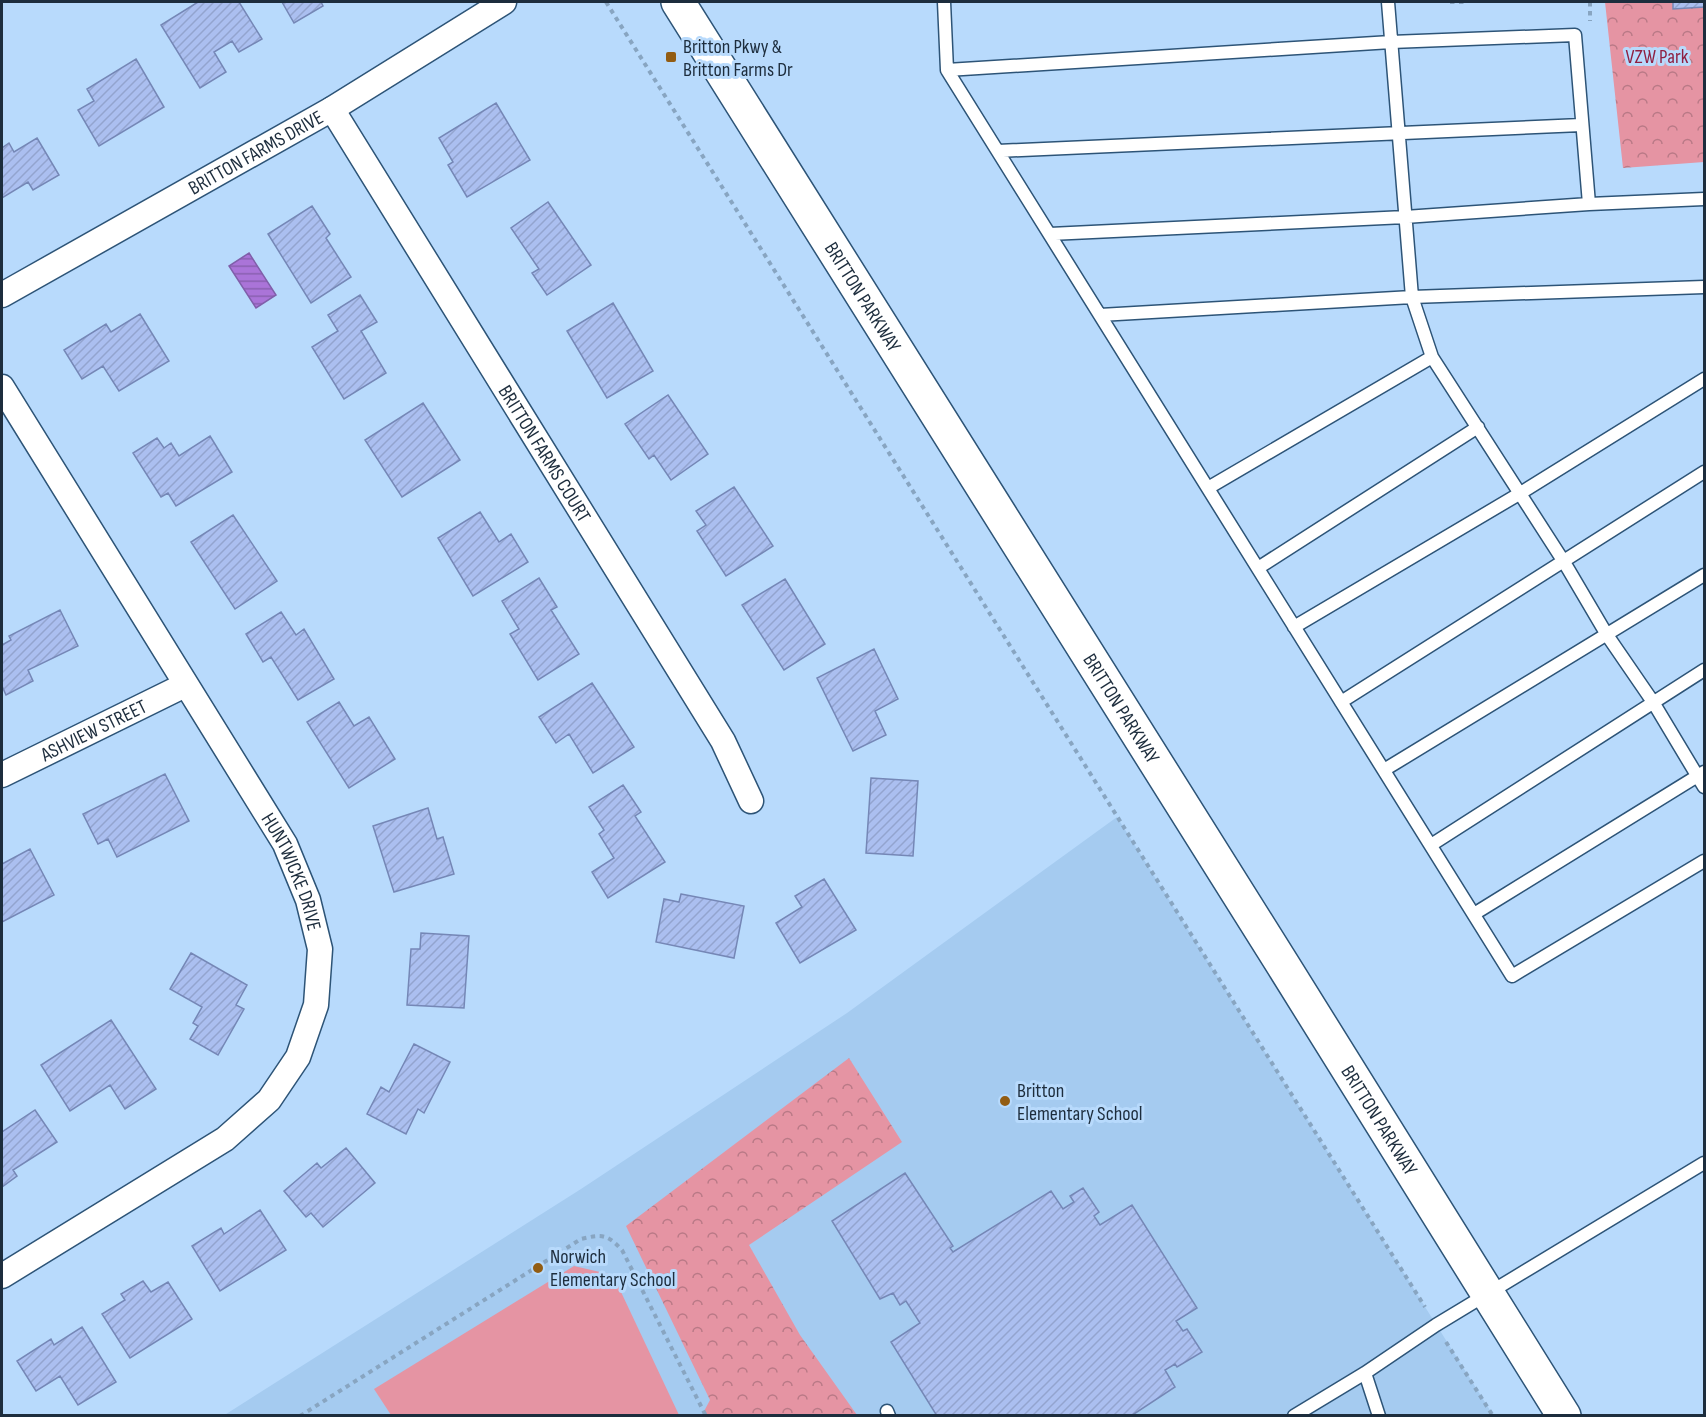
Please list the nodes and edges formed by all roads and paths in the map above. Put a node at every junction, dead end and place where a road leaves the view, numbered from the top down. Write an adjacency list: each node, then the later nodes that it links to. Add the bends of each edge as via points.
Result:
1 (504, 2): 10 (street, BRITTON FARMS DRIVE)
2 (606, 2): 49 (path)
3 (678, 2): 48 (main road, BRITTON PARKWAY)
4 (944, 2): 9 (lane)
5 (1388, 2): 8 (lane)
6 (1450, 2): 7 (path)
7 (1467, 2)
8 (1391, 42): 9 (lane); 11 (lane, via 1575,36); 12 (lane)
9 (947, 70): 13 (lane)
10 (332, 109): 19 (street, BRITTON FARMS DRIVE); 42 (street, BRITTON FARMS COURT, via 723,741)
11 (1581, 125): 12 (lane); 15 (lane)
12 (1398, 132): 13 (lane); 16 (lane)
13 (998, 151): 17 (lane)
14 (1704, 199): 15 (lane)
15 (1589, 204): 16 (lane)
16 (1405, 217): 17 (lane); 20 (lane)
17 (1050, 234): 21 (lane)
18 (1704, 287): 20 (lane)
19 (2, 295)
20 (1412, 297): 21 (lane); 22 (lane)
21 (1100, 315): 27 (lane)
22 (1432, 357): 25 (lane); 27 (lane)
23 (1704, 379): 28 (lane)
24 (2, 387): 35 (street, HUNTWICKE DRIVE)
25 (1478, 427): 28 (lane); 30 (lane)
26 (1704, 472): 29 (lane)
27 (1208, 488): 30 (lane)
28 (1519, 494): 29 (lane); 32 (lane)
29 (1564, 562): 33 (lane); 36 (lane)
30 (1258, 568): 32 (lane)
31 (1704, 575): 33 (lane)
32 (1294, 627): 36 (lane)
33 (1607, 635): 37 (lane); 38 (lane)
34 (1704, 669): 37 (lane)
35 (185, 685): 40 (street, ASHVIEW STREET); 47 (street, HUNTWICKE DRIVE, via 285,844 308,900 320,949 316,1005 298,1057 269,1100 225,1139)
36 (1341, 702): 38 (lane)
37 (1653, 702): 39 (lane); 43 (lane)
38 (1384, 770): 43 (lane)
39 (1702, 773): 41 (lane); 45 (lane)
40 (2, 775)
41 (1704, 787)
42 (751, 801)
43 (1431, 845): 45 (lane)
44 (1704, 861): 45 (lane, via 1512,975)
45 (1474, 914)
46 (1704, 1163): 48 (lane)
47 (2, 1276)
48 (1488, 1294): 49 (lane); 56 (main road, BRITTON PARKWAY)
49 (1436, 1325): 50 (lane); 55 (path)
50 (1365, 1373): 53 (lane); 54 (lane)
51 (300, 1416): 52 (path, via 581,1239 597,1235 611,1238 622,1250)
52 (706, 1416)
53 (1294, 1416)
54 (1379, 1416)
55 (1493, 1416)
56 (1564, 1416)

